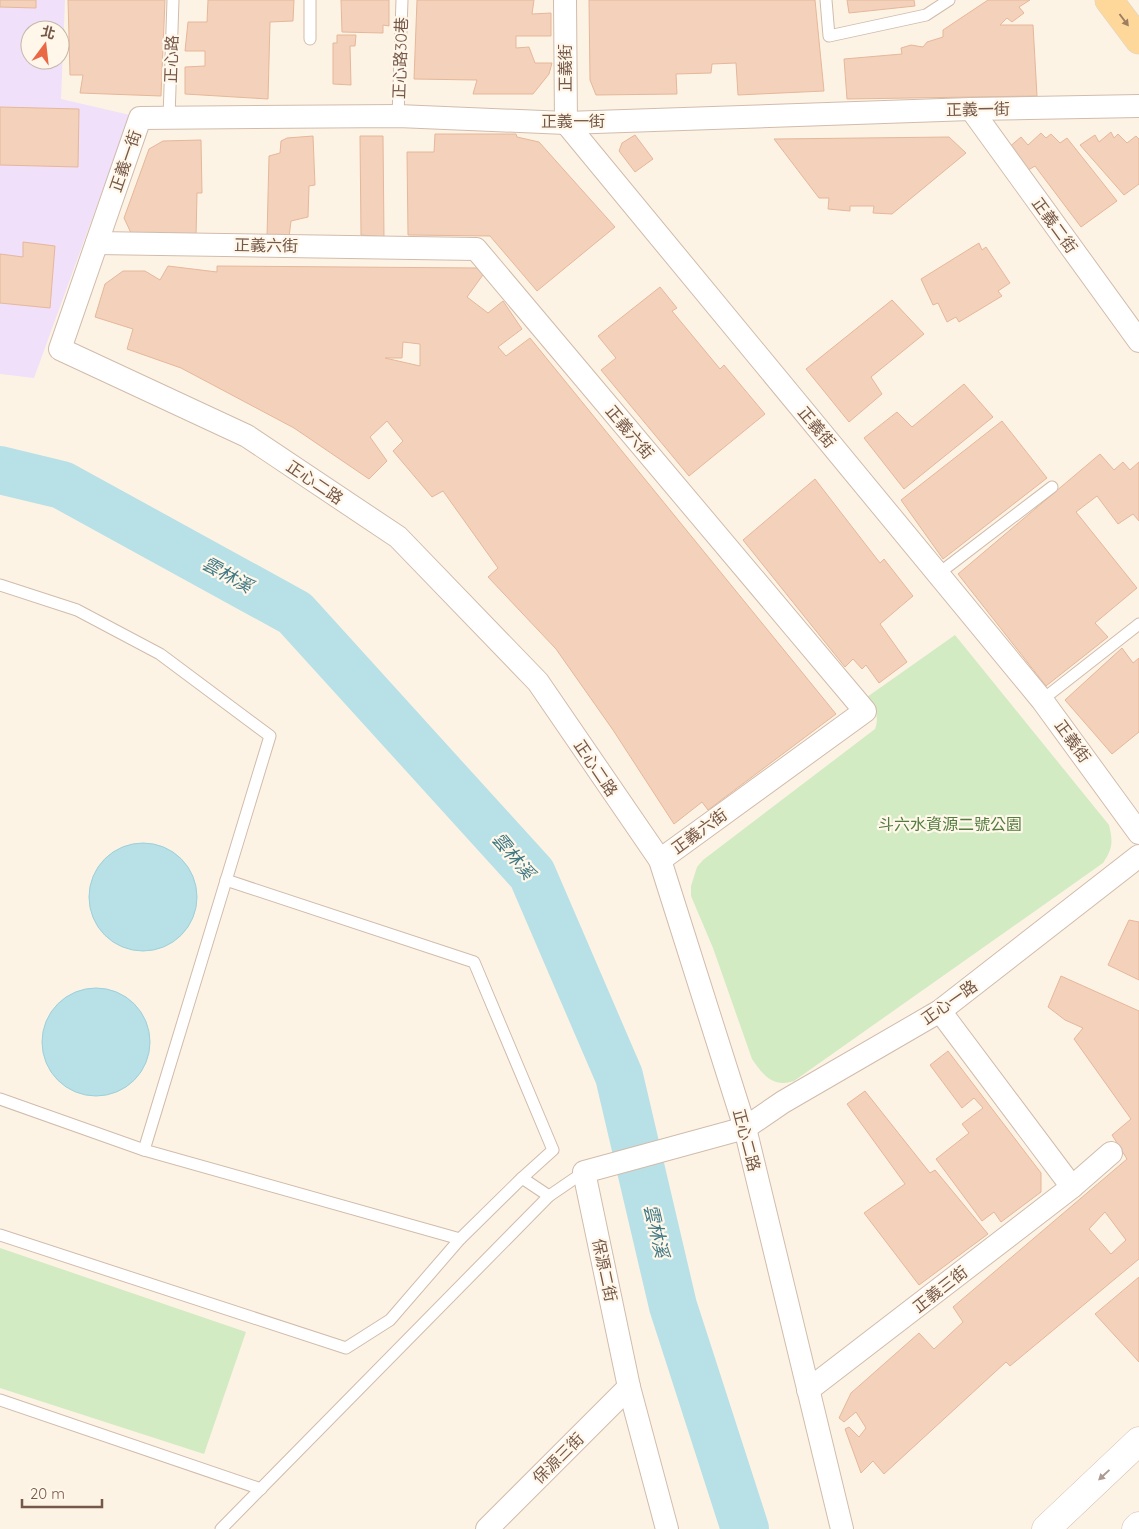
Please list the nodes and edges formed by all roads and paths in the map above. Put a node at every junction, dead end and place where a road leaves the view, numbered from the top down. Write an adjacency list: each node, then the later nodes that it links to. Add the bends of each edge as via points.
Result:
1 (173, 0): 13 (lane, 正心路)
2 (310, 0): 8 (lane)
3 (402, 0): 12 (lane, 正心路30巷)
4 (565, 0): 14 (street, 正義街)
5 (826, 0): 6 (lane, via 829,36 926,15)
6 (949, 0)
7 (1109, 0): 9 (main road, one-way to 9)
8 (310, 39)
9 (1139, 40)
10 (1139, 106): 11 (street, 正義一街)
11 (971, 109): 14 (street, 正義一街); 16 (street, 正義二街)
12 (398, 116): 13 (street, 正義一街); 14 (street, 正義一街)
13 (169, 117): 15 (street, 正義一街, via 140,118)
14 (566, 122): 18 (street, 正義街)
15 (96, 242): 24 (street, 正心二路, via 60,349 247,436 398,537 538,682); 24 (street, 正義六街, via 476,249 865,711)
16 (1139, 341)
17 (1052, 487): 18 (lane)
18 (938, 574): 21 (street, 正義街)
19 (0, 585): 25 (lane, via 77,610 160,654 270,736)
20 (1139, 624): 21 (lane)
21 (1042, 700): 22 (street, 正義街)
22 (1139, 832)
23 (1139, 856): 26 (street, 正心一路)
24 (660, 860): 28 (street, 正心二路)
25 (226, 880): 29 (lane); 32 (lane, via 474,962 553,1150)
26 (940, 1012): 28 (street, 正心一路); 33 (street)
27 (0, 1100): 29 (lane)
28 (740, 1129): 31 (street); 38 (street, 正心二路)
29 (144, 1150): 36 (lane)
30 (1111, 1153): 33 (street, 正義三街)
31 (593, 1170): 34 (lane); 37 (street, 保源二街)
32 (522, 1178): 34 (lane); 36 (lane)
33 (1072, 1188): 38 (street, 正義三街)
34 (549, 1196): 41 (lane)
35 (0, 1235): 36 (lane, via 346,1348 390,1320)
36 (460, 1239)
37 (629, 1387): 44 (street, 保源三街); 45 (street, 保源二街)
38 (808, 1390): 46 (street, 正心二路)
39 (0, 1400): 41 (lane)
40 (1139, 1441): 47 (main road, one-way to 47)
41 (260, 1488): 43 (lane)
42 (1139, 1526): 48 (main road)
43 (221, 1529)
44 (488, 1529)
45 (667, 1529)
46 (842, 1529)
47 (1046, 1529)
48 (1136, 1529)

